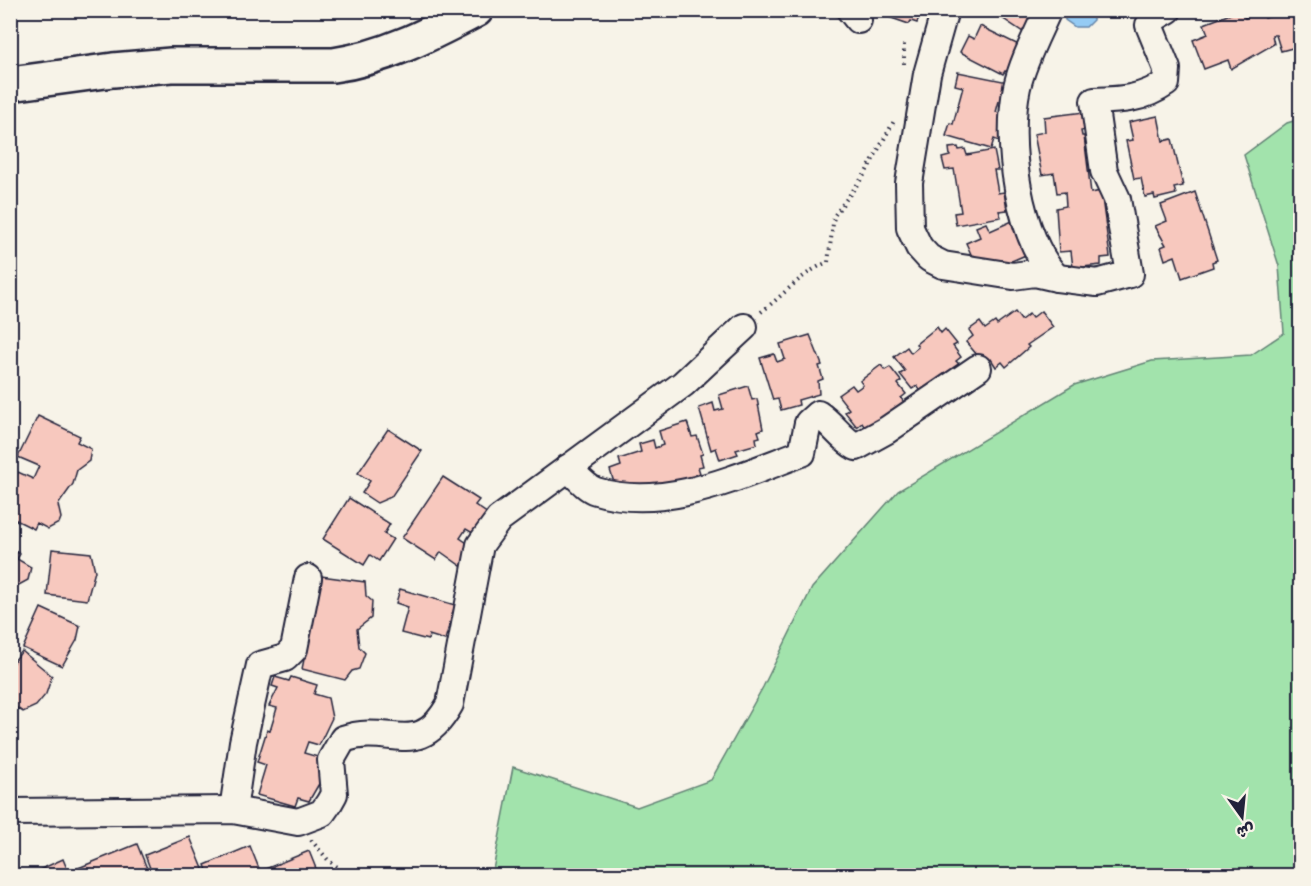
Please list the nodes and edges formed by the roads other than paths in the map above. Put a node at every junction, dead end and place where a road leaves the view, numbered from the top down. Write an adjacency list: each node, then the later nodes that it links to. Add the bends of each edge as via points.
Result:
1 (476, 10): 5 (street, via 359,62 171,65)
2 (945, 10): 6 (street, via 927,74 909,183 910,228 919,247 944,265 1013,276 1035,273)
3 (1048, 10): 6 (street, via 1017,86 1013,148 1024,211 1043,264)
4 (1168, 10): 6 (street, via 1149,25 1167,69 1166,82 1152,93 1134,99 1094,101 1104,171 1117,199 1130,274 1097,283)
5 (10, 84)
6 (1057, 278)
7 (744, 327): 9 (street, via 683,384)
8 (978, 368): 9 (street, via 856,447 842,439 828,420 818,414 808,423 802,453 714,484 652,499 594,491)
9 (568, 468): 11 (street, via 499,519 480,544 450,704 440,722 432,730 406,737 356,734 343,739 331,760 334,794 322,813 298,822)
10 (308, 578): 11 (street, via 294,649 285,658 261,664)
11 (233, 810): 12 (street)
12 (10, 812)

